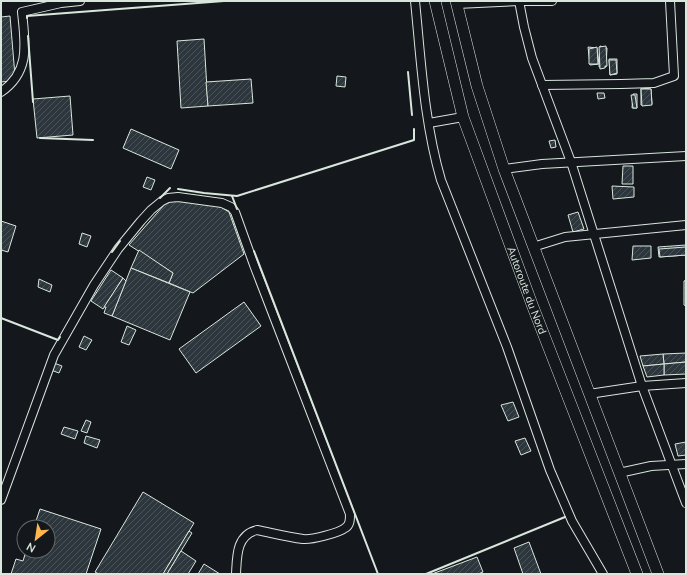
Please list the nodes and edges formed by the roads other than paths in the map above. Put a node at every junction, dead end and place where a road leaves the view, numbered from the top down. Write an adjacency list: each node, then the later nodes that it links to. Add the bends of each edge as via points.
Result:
1 (80, 1): 7 (street)
2 (415, 1): 12 (street)
3 (435, 1): 11 (highway, Autoroute du Nord)
4 (519, 1): 5 (street); 8 (street); 9 (street, via 532,58)
5 (552, 1)
6 (670, 1): 9 (street, via 674,76 654,82)
7 (61, 2): 10 (street, via 22,12 24,58 18,76)
8 (457, 3): 15 (highway, Autoroute du Nord, via 477,86)
9 (542, 85): 14 (street)
10 (1, 92)
11 (463, 117): 12 (street); 29 (highway, Autoroute du Nord, via 533,307)
12 (429, 122): 28 (street, via 440,180 507,347 550,470 572,521)
13 (686, 156): 14 (street)
14 (570, 162): 15 (street); 17 (street)
15 (504, 169): 18 (highway, Autoroute du Nord)
16 (686, 225): 17 (street)
17 (594, 233): 18 (street, via 565,237); 20 (street)
18 (533, 247): 21 (highway, Autoroute du Nord)
19 (686, 383): 20 (street)
20 (642, 386): 21 (street); 23 (street)
21 (589, 394): 24 (highway, Autoroute du Nord)
22 (686, 464): 23 (street)
23 (672, 465): 24 (street, via 651,466); 26 (street)
24 (619, 473): 30 (highway, Autoroute du Nord)
25 (1, 500): 27 (street, via 54,355 118,249 151,210 168,198 222,202 235,212 350,514 349,524 344,529 305,539 257,530 249,532 242,539 238,549)
26 (686, 503)
27 (236, 574)
28 (603, 574)
29 (637, 574)
30 (658, 574)

